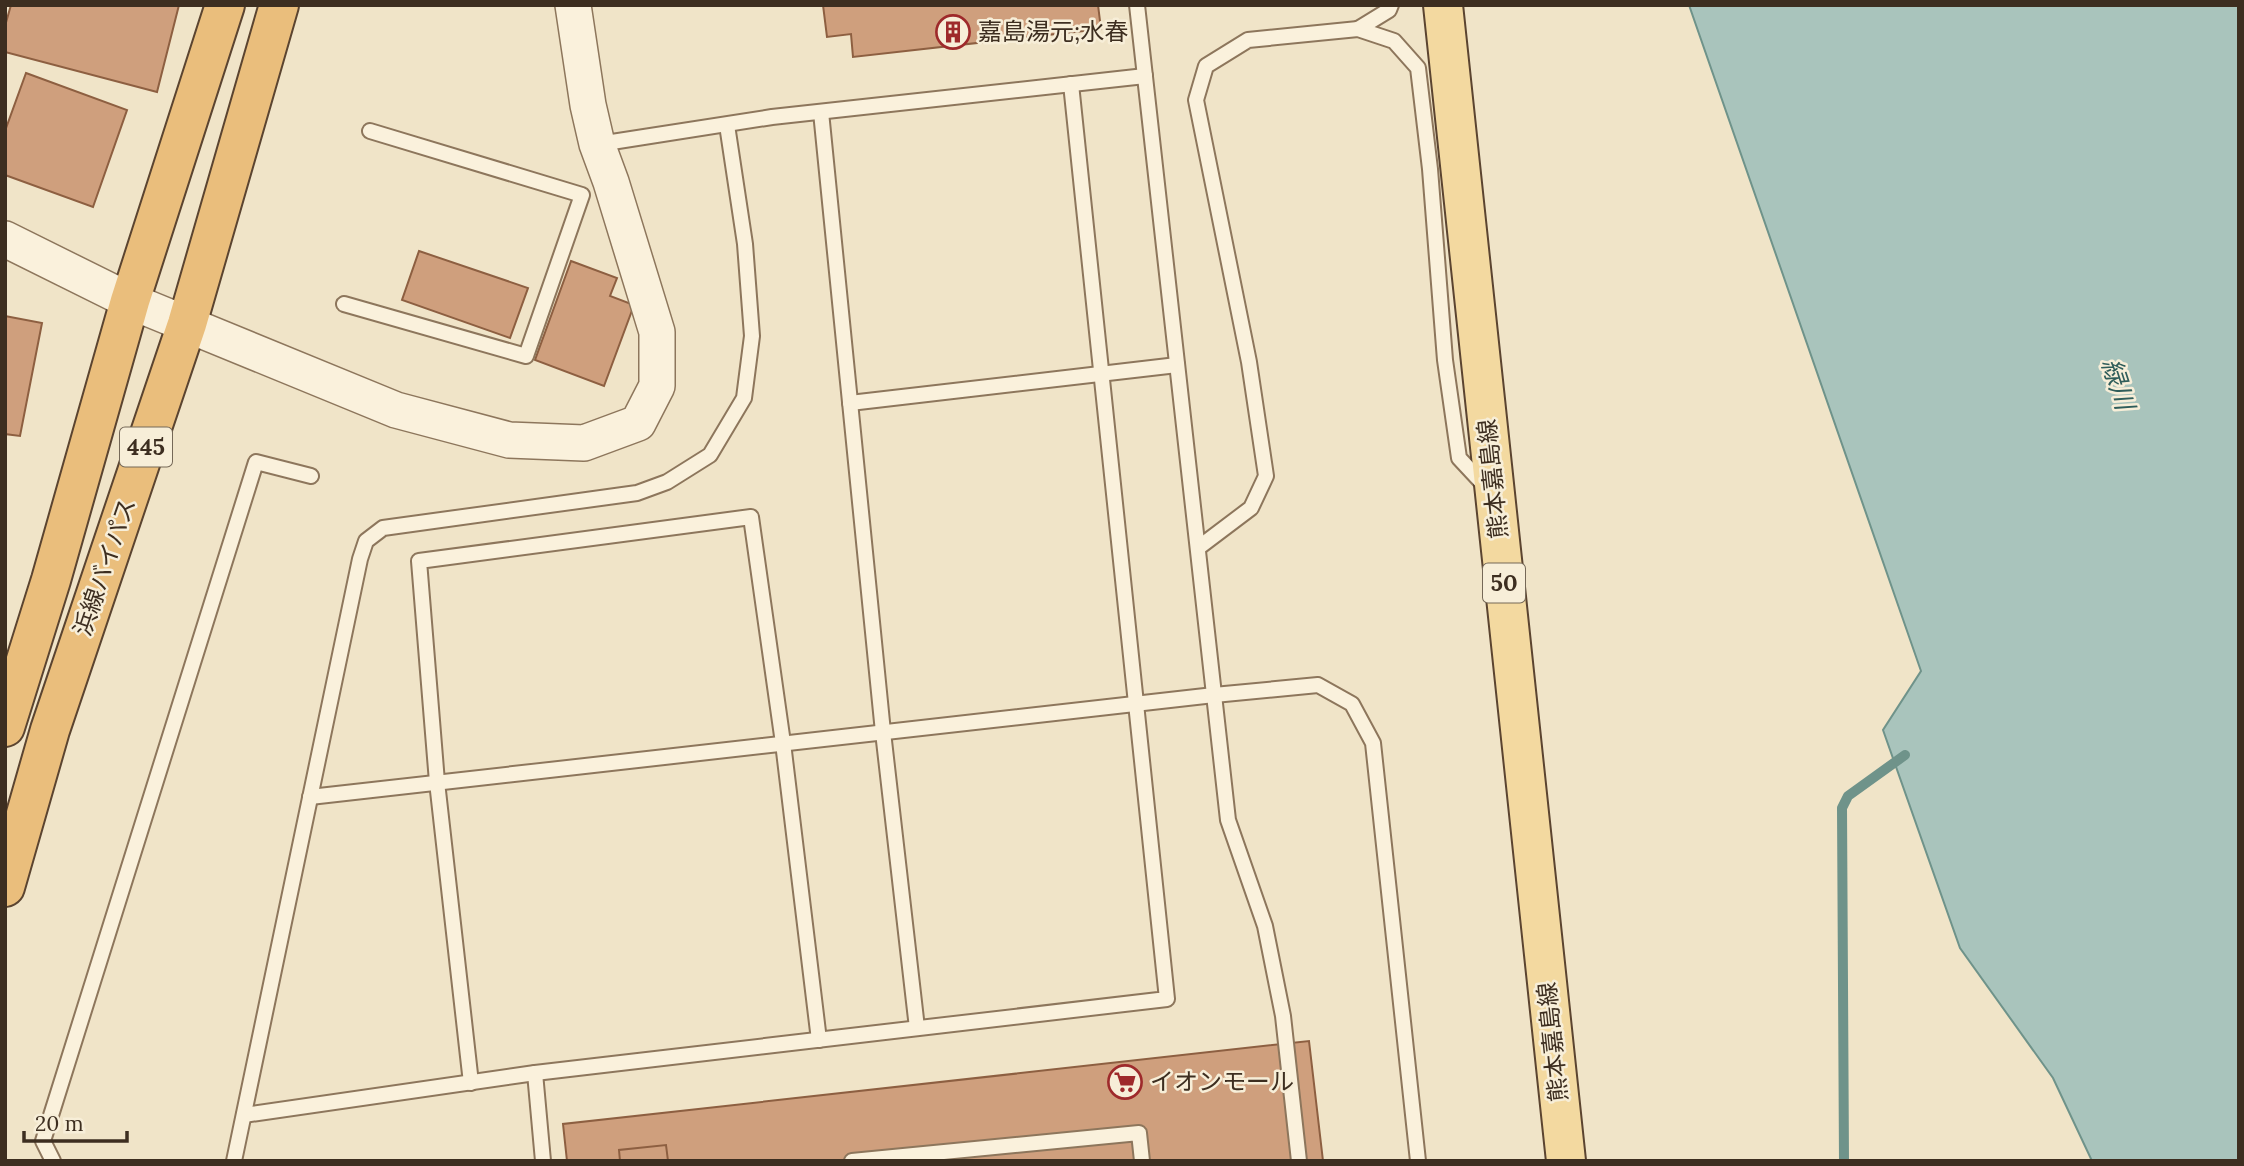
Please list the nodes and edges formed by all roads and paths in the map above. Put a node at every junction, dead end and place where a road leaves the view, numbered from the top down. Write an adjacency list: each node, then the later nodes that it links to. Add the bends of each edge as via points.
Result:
1 (225, 5): 17 (highway, 浜線バイパス / 445)
2 (279, 5): 19 (highway, 浜線バイパス / 445)
3 (573, 5): 14 (street)
4 (1137, 5): 9 (lane)
5 (1391, 5): 7 (lane, via 1388,10)
6 (1443, 5): 24 (main road, 熊本嘉島線 / 50)
7 (1370, 12): 8 (lane)
8 (1357, 29): 24 (lane, via 1394,41 1418,68 1445,360 1459,458); 25 (lane, via 1248,40 1206,66 1196,100 1249,362 1266,476 1251,508)
9 (1145, 76): 10 (lane); 20 (lane)
10 (1071, 84): 11 (lane); 21 (lane)
11 (821, 112): 12 (lane); 22 (lane)
12 (727, 125): 14 (lane); 32 (lane, via 745,244 752,336 744,398 710,455 638,494 383,528 366,541)
13 (370, 131): 15 (lane)
14 (597, 144): 15 (street)
15 (597, 189): 18 (lane, via 526,356); 19 (street, via 657,332 657,386 638,423 584,443 509,440 396,410)
16 (5, 239): 17 (street)
17 (130, 302): 19 (street); 28 (highway, 浜線バイパス / 445)
18 (344, 304)
19 (187, 324): 33 (highway, 浜線バイパス / 445, via 50,730)
20 (1177, 365): 21 (lane); 25 (lane)
21 (1100, 374): 22 (lane); 27 (lane)
22 (850, 403): 29 (lane)
23 (312, 476): 39 (lane, via 256,463 43,1141)
24 (1495, 496): 46 (main road, 熊本嘉島線 / 50)
25 (1198, 548): 26 (lane)
26 (1214, 695): 27 (lane); 44 (lane, via 1228,820 1265,926 1283,1016); 45 (lane, via 1318,685 1352,704 1373,743)
27 (1136, 704): 29 (lane); 34 (lane, via 1167,999)
28 (5, 727)
29 (883, 732): 30 (lane); 34 (lane)
30 (783, 743): 31 (lane); 31 (lane, via 751,517 419,561); 35 (lane)
31 (438, 782): 32 (lane); 37 (lane)
32 (310, 797): 38 (lane)
33 (5, 887)
34 (917, 1028): 35 (lane)
35 (819, 1040): 36 (lane)
36 (535, 1073): 37 (lane); 41 (lane)
37 (471, 1083): 38 (lane)
38 (244, 1115): 40 (lane)
39 (53, 1161)
40 (234, 1161)
41 (543, 1161)
42 (852, 1161): 43 (lane, via 1139,1133)
43 (1143, 1161)
44 (1299, 1161)
45 (1418, 1161)
46 (1566, 1161)

